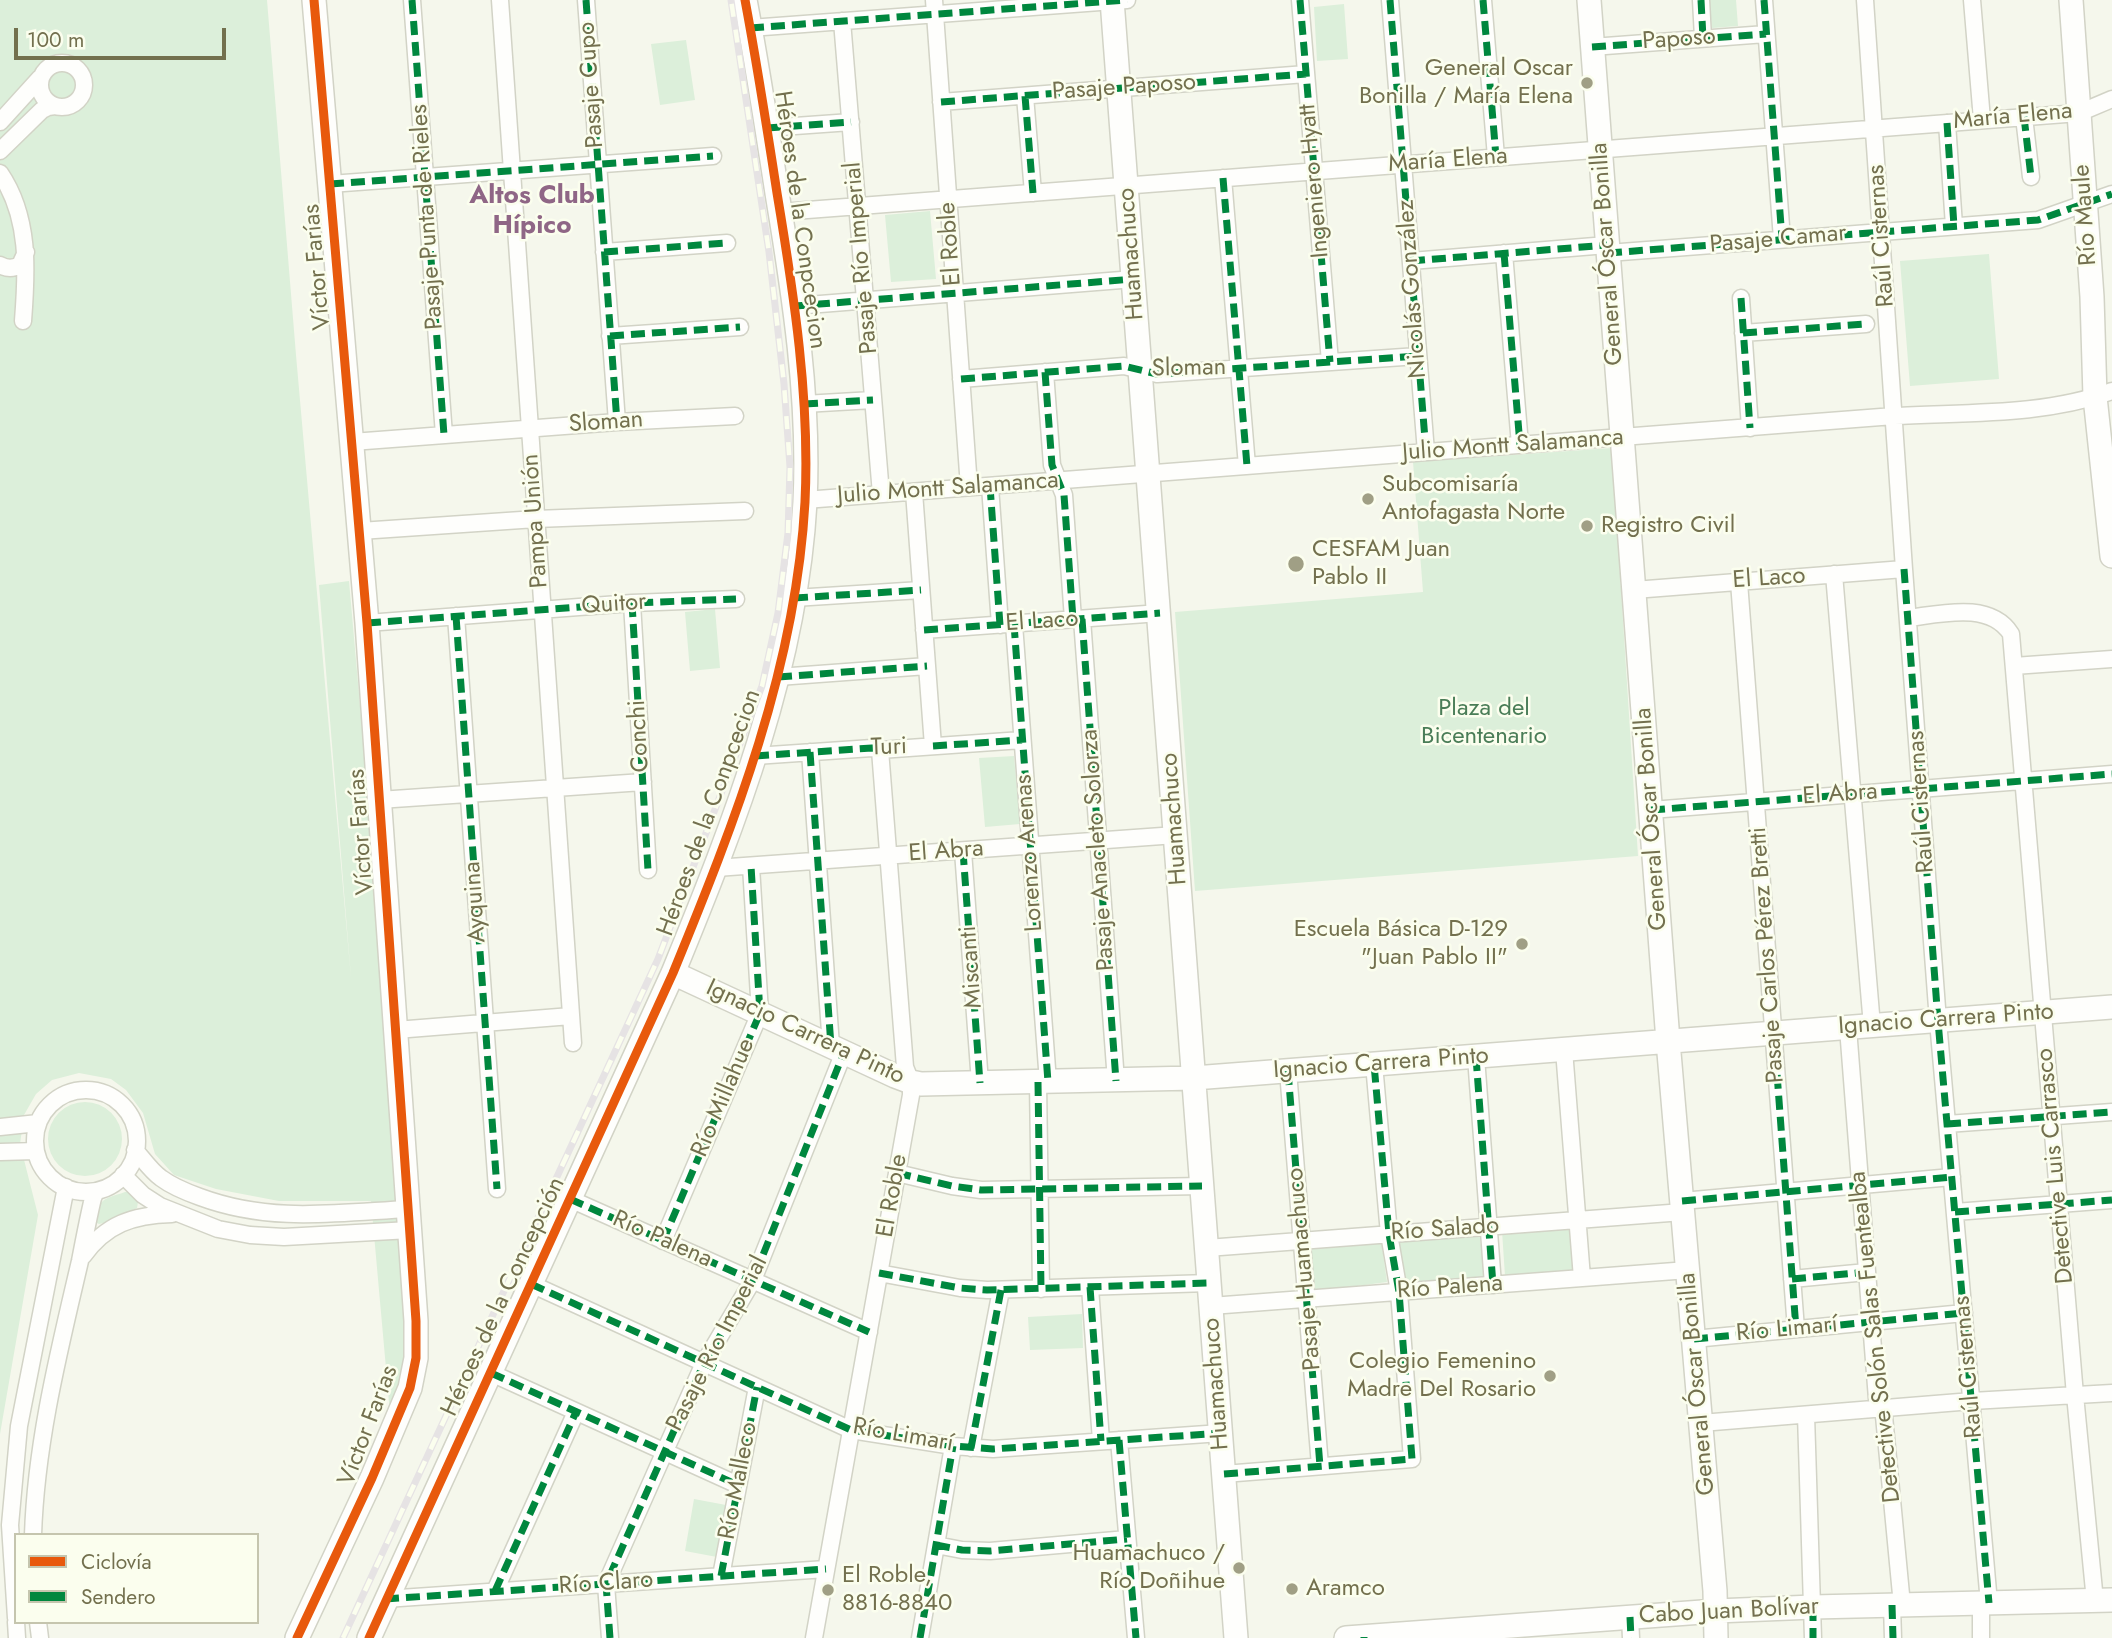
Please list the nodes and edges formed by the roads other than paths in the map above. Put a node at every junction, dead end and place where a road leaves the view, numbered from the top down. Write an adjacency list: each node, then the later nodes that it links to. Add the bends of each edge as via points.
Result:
1 (314, 0): 51 (street, Víctor Farías)
2 (412, 0): 48 (street, Pasaje Punta de Rieles)
3 (500, 0): 45 (street, Pampa Unión)
4 (586, 0): 44 (street, Pasaje Cupo)
5 (745, 0): 19 (street, Héroes de la Conpcecion)
6 (1117, 0): 16 (street); 25 (street, Huamachuco)
7 (1300, 0): 23 (street, Ingeniero Hyatt)
8 (1391, 0): 43 (street, Nicolás González)
9 (1483, 0): 42 (street)
10 (1589, 0): 22 (street, General Óscar Bonilla)
11 (1701, 0): 21 (street)
12 (1764, 0): 20 (street)
13 (1865, 0): 37 (street, Raúl Cisternas)
14 (1972, 0): 32 (street)
15 (2071, 0): 30 (street, Río Maule)
16 (1027, 4): 17 (street)
17 (934, 7): 18 (street); 28 (street, El Roble)
18 (842, 21): 19 (street); 34 (street, Pasaje Río Imperial)
19 (750, 28): 36 (street, Héroes de la Conpcecion)
20 (1766, 34): 21 (street, Paposo); 38 (street)
21 (1703, 38): 22 (street, Paposo)
22 (1592, 47): 39 (street, General Óscar Bonilla)
23 (1306, 74): 25 (street, Pasaje Paposo); 46 (street, Ingeniero Hyatt)
24 (40, 78): 29 (street, via 44,98); 29 (street, via 48,67 62,62 81,73 82,96 70,106); 33 (street)
25 (1119, 88): 26 (street, Pasaje Paposo); 52 (street, Huamachuco)
26 (1025, 96): 28 (street, Pasaje Paposo); 53 (street)
27 (2112, 99): 30 (street, María Elena)
28 (941, 102): 55 (street, El Roble)
29 (55, 106): 40 (street, via 42,110)
30 (2079, 113): 31 (street, María Elena); 56 (street, Río Maule)
31 (2024, 117): 32 (street, María Elena); 49 (street)
32 (1982, 120): 35 (street, María Elena)
33 (0, 121)
34 (850, 122): 36 (street); 57 (street, Pasaje Río Imperial)
35 (1947, 123): 37 (street, María Elena); 59 (street)
36 (767, 128): 58 (street, Héroes de la Conpcecion)
37 (1874, 129): 38 (street, María Elena); 60 (street, Raúl Cisternas)
38 (1774, 136): 39 (street, María Elena); 61 (street)
39 (1600, 149): 42 (street, María Elena); 63 (street, General Óscar Bonilla)
40 (0, 151)
41 (713, 156): 44 (street)
42 (1496, 157): 43 (street, María Elena)
43 (1403, 164): 46 (street, María Elena); 67 (street, Nicolás González)
44 (598, 165): 45 (street); 65 (street, Pasaje Cupo)
45 (512, 171): 48 (street); 91 (street, Pampa Unión)
46 (1314, 171): 50 (street, María Elena); 80 (street, Ingeniero Hyatt)
47 (0, 173): 64 (street, via 24,232)
48 (425, 177): 51 (street); 93 (street, Pasaje Punta de Rieles)
49 (2031, 177)
50 (1223, 178): 52 (street, María Elena); 81 (street)
51 (330, 184): 95 (street, Víctor Farías)
52 (1127, 186): 53 (street, María Elena); 69 (street, Huamachuco)
53 (1033, 193): 55 (street, María Elena)
54 (2112, 194): 56 (street, Pasaje Camar)
55 (948, 199): 57 (street, María Elena); 70 (street, El Roble)
56 (2086, 204): 59 (street, Pasaje Camar, via 2038,220); 85 (street, Río Maule)
57 (857, 206): 58 (street, María Elena); 72 (street, Pasaje Río Imperial)
58 (781, 212): 73 (street, Héroes de la Conpcecion)
59 (1954, 226): 60 (street, Pasaje Camar)
60 (1882, 232): 61 (street, Pasaje Camar); 89 (street, Raúl Cisternas)
61 (1783, 239): 63 (street, Pasaje Camar)
62 (727, 243): 65 (street)
63 (1608, 249): 66 (street, Pasaje Camar); 94 (street, General Óscar Bonilla)
64 (26, 252): 68 (street, via 15,268); 74 (street)
65 (604, 252): 78 (street, Pasaje Cupo)
66 (1504, 253): 67 (street, Pasaje Camar); 96 (street)
67 (1411, 261): 79 (street, Nicolás González)
68 (0, 265)
69 (1134, 278): 70 (street); 82 (street, Huamachuco)
70 (955, 293): 72 (street); 84 (street, El Roble)
71 (1741, 298): 77 (street)
72 (865, 300): 73 (street); 86 (street, Pasaje Río Imperial)
73 (795, 306): 87 (street, Héroes de la Conpcecion)
74 (23, 321)
75 (1866, 324): 77 (street)
76 (740, 327): 78 (street)
77 (1744, 333): 92 (street)
78 (610, 336): 90 (street, Pasaje Cupo)
79 (1418, 356): 80 (street, Sloman); 97 (street, Nicolás González)
80 (1330, 362): 81 (street, Sloman)
81 (1239, 369): 82 (street, Sloman, via 1157,374); 98 (street)
82 (1141, 370): 83 (street, Sloman, via 1124,366); 99 (street, Huamachuco)
83 (1045, 372): 84 (street, Sloman); 100 (street, Pasaje Anacleto Solorza, via 1052,465)
84 (961, 379): 102 (street, El Roble)
85 (2103, 394): 89 (street, Julio Montt Salamanca, via 2035,408); 109 (street, Río Maule)
86 (873, 400): 87 (street); 104 (street, Pasaje Río Imperial)
87 (804, 404): 105 (street, Héroes de la Conpcecion)
88 (735, 416): 90 (street, Sloman)
89 (1894, 416): 92 (street, Julio Montt Salamanca); 110 (street, Raúl Cisternas)
90 (617, 422): 91 (street, Sloman)
91 (530, 428): 93 (street, Sloman); 107 (street, Pampa Unión)
92 (1749, 428): 94 (street, Julio Montt Salamanca)
93 (444, 435): 95 (street, Sloman)
94 (1622, 438): 96 (street, Julio Montt Salamanca); 114 (street, General Óscar Bonilla)
95 (352, 442): 108 (street, Víctor Farías)
96 (1520, 446): 97 (street, Julio Montt Salamanca)
97 (1426, 453): 98 (street, Julio Montt Salamanca)
98 (1247, 466): 99 (street, Julio Montt Salamanca)
99 (1149, 474): 100 (street, Julio Montt Salamanca); 119 (street, Huamachuco)
100 (1058, 481): 101 (street, Julio Montt Salamanca); 122 (street, Pasaje Anacleto Solorza, via 1064,495)
101 (990, 486): 102 (street, Julio Montt Salamanca); 124 (street, Lorenzo Arenas)
102 (969, 487): 103 (street, Julio Montt Salamanca)
103 (914, 492): 104 (street, Julio Montt Salamanca); 113 (street)
104 (881, 494): 105 (street, Julio Montt Salamanca)
105 (805, 500): 115 (street, Héroes de la Conpcecion)
106 (745, 511): 107 (street)
107 (536, 519): 108 (street); 118 (street, Pampa Unión)
108 (360, 531): 123 (street, Víctor Farías)
109 (2112, 556)
110 (1904, 569): 111 (street, El Laco); 121 (street, Raúl Cisternas)
111 (1834, 574): 112 (street, El Laco); 141 (street)
112 (1739, 582): 114 (street, El Laco); 143 (street, Pasaje Carlos Pérez Bretti)
113 (921, 590): 115 (street); 125 (street)
114 (1634, 590): 144 (street, General Óscar Bonilla)
115 (794, 598): 129 (street, Héroes de la Conpcecion)
116 (736, 599): 117 (street, Quitor)
117 (632, 603): 118 (street, Quitor); 136 (street, Conchi)
118 (542, 609): 120 (street, Quitor); 138 (street, Pampa Unión)
119 (1160, 613): 122 (street, El Laco); 145 (street, Huamachuco)
120 (456, 616): 123 (street, Quitor); 140 (street, Ayquina)
121 (1908, 618): 128 (street, Detective Luis Carrasco, via 1960,611 2004,623 2011,634); 139 (street, Raúl Cisternas)
122 (1078, 619): 124 (street, El Laco); 146 (street, Pasaje Anacleto Solorza)
123 (367, 623): 142 (street, Víctor Farías)
124 (1007, 624): 125 (street, El Laco); 130 (street, Lorenzo Arenas)
125 (925, 630): 127 (street)
126 (2112, 659): 128 (street)
127 (927, 666): 129 (street); 131 (street)
128 (2014, 666): 137 (street, Detective Luis Carrasco)
129 (778, 677): 134 (street, Héroes de la Conpcecion)
130 (1022, 740): 131 (street, Turi); 147 (street, Lorenzo Arenas)
131 (933, 746): 132 (street, Turi)
132 (880, 750): 133 (street, Turi); 149 (street, El Roble)
133 (810, 752): 134 (street, Turi); 150 (street, Pasaje Río Imperial)
134 (755, 756): 152 (street, Héroes de la Conpcecion)
135 (2112, 774): 137 (street, El Abra)
136 (643, 782): 138 (street); 153 (street, Conchi)
137 (2024, 782): 139 (street, El Abra); 156 (street, Detective Luis Carrasco)
138 (555, 788): 140 (street); 158 (street, Pampa Unión)
139 (1921, 789): 141 (street, El Abra); 159 (street, Raúl Cisternas)
140 (468, 793): 142 (street); 160 (street, Ayquina)
141 (1853, 794): 143 (street, El Abra); 161 (street)
142 (379, 800): 163 (street, Víctor Farías)
143 (1756, 802): 144 (street, El Abra); 164 (street, Pasaje Carlos Pérez Bretti)
144 (1651, 810): 165 (street, General Óscar Bonilla)
145 (1176, 835): 146 (street, El Abra); 172 (street, Huamachuco)
146 (1099, 841): 147 (street, El Abra); 173 (street, Pasaje Anacleto Solorza)
147 (1030, 846): 148 (street, El Abra); 174 (street, Lorenzo Arenas)
148 (963, 850): 149 (street, El Abra); 176 (street, Miscanti)
149 (888, 856): 150 (street, El Abra); 175 (street, El Roble, via 905,1067)
150 (818, 861): 151 (street, El Abra); 167 (street, Pasaje Río Imperial)
151 (751, 866): 152 (street, El Abra); 157 (street, Río Millahue)
152 (716, 868): 154 (street, Héroes de la Conpcecion)
153 (648, 870)
154 (673, 973): 157 (street, Ignacio Carrera Pinto); 195 (street, Héroes de la Concepción)
155 (2112, 1007): 156 (street, Ignacio Carrera Pinto)
156 (2043, 1012): 159 (street, Ignacio Carrera Pinto); 178 (street, Detective Luis Carrasco)
157 (760, 1013): 167 (street, Ignacio Carrera Pinto); 207 (street, Río Millahue)
158 (571, 1016): 160 (street); 166 (street, Pampa Unión)
159 (1938, 1021): 161 (street, Ignacio Carrera Pinto); 180 (street, Raúl Cisternas)
160 (485, 1023): 163 (street); 191 (street, Ayquina)
161 (1871, 1026): 162 (street, Ignacio Carrera Pinto)
162 (1848, 1028): 164 (street, Ignacio Carrera Pinto); 189 (street, Detective Solón Salas Fuentealba)
163 (396, 1030): 202 (street, Víctor Farías)
164 (1774, 1033): 165 (street, Ignacio Carrera Pinto); 194 (street, Pasaje Carlos Pérez Bretti)
165 (1668, 1041): 168 (street, Ignacio Carrera Pinto); 198 (street, General Óscar Bonilla)
166 (573, 1043)
167 (838, 1049): 175 (street, Ignacio Carrera Pinto); 216 (street, Pasaje Río Imperial)
168 (1564, 1049): 169 (street, Ignacio Carrera Pinto); 203 (street)
169 (1476, 1056): 170 (street, Ignacio Carrera Pinto); 204 (street)
170 (1374, 1064): 171 (street, Ignacio Carrera Pinto); 205 (street)
171 (1288, 1071): 172 (street, Ignacio Carrera Pinto); 208 (street, Pasaje Huamachuco)
172 (1194, 1078): 173 (street, Ignacio Carrera Pinto); 188 (street, Huamachuco)
173 (1116, 1081): 174 (street, Ignacio Carrera Pinto)
174 (1043, 1082): 176 (street, Ignacio Carrera Pinto); 192 (street, Lorenzo Arenas)
175 (911, 1083): 176 (street, Ignacio Carrera Pinto); 185 (street, El Roble)
176 (980, 1083)
177 (2112, 1112): 178 (street)
178 (2053, 1116): 180 (street); 197 (street, Detective Luis Carrasco)
179 (38, 1123): 181 (street); 182 (street, via 54,1101 68,1094 100,1092 128,1112 135,1127); 184 (street)
180 (1947, 1124): 187 (street, Raúl Cisternas)
181 (0, 1127)
182 (135, 1150): 186 (street); 201 (street, via 159,1177 213,1202 263,1213)
183 (0, 1152): 184 (street)
184 (36, 1152): 190 (street, via 49,1176)
185 (897, 1173): 192 (street, via 965,1188); 213 (street, El Roble)
186 (124, 1175): 193 (street); 200 (street, via 143,1195)
187 (1952, 1177): 189 (street); 199 (street, Raúl Cisternas)
188 (1202, 1186): 192 (street); 209 (street, Huamachuco)
189 (1860, 1186): 194 (street); 212 (street, Detective Solón Salas Fuentealba)
190 (66, 1188): 193 (street); 257 (street, via 19,1426 10,1525)
191 (497, 1189)
192 (1039, 1189): 221 (street, Lorenzo Arenas)
193 (96, 1191): 210 (street)
194 (1786, 1192): 198 (street); 215 (street, Pasaje Carlos Pérez Bretti)
195 (570, 1199): 207 (street, Río Palena); 218 (street, Héroes de la Concepción)
196 (2112, 1200): 197 (street)
197 (2060, 1203): 199 (street); 235 (street, Detective Luis Carrasco)
198 (1683, 1206): 203 (street, Río Salado); 211 (street, General Óscar Bonilla)
199 (1955, 1212): 226 (street, Raúl Cisternas)
200 (178, 1213): 206 (street, via 218,1229 250,1235); 210 (street, via 129,1219 92,1243)
201 (313, 1214): 202 (street); 206 (street)
202 (409, 1219): 206 (street); 267 (street, Víctor Farías, via 416,1321 410,1388)
203 (1577, 1220): 204 (street, Río Salado); 214 (street)
204 (1489, 1226): 205 (street, Río Salado); 219 (street)
205 (1389, 1234): 208 (street, Río Salado); 223 (street)
206 (313, 1236)
207 (663, 1241): 216 (street, Río Palena)
208 (1302, 1241): 209 (street, Río Salado); 224 (street, Pasaje Huamachuco)
209 (1207, 1248): 217 (street, Huamachuco)
210 (79, 1261): 251 (street, via 46,1416)
211 (1688, 1270): 214 (street, Río Palena); 230 (street, General Óscar Bonilla)
212 (1867, 1272): 215 (street); 227 (street, Detective Solón Salas Fuentealba)
213 (879, 1273): 222 (street, via 960,1288); 229 (street, El Roble)
214 (1582, 1278): 219 (street, Río Palena)
215 (1792, 1279): 228 (street, Pasaje Carlos Pérez Bretti)
216 (753, 1280): 229 (street, Río Palena); 231 (street, Pasaje Río Imperial)
217 (1209, 1283): 220 (street); 225 (street, Huamachuco)
218 (531, 1284): 231 (street, Río Limarí); 232 (street, Héroes de la Concepción)
219 (1493, 1285): 223 (street, Río Palena)
220 (1090, 1287): 221 (street); 244 (street)
221 (1041, 1289): 222 (street)
222 (1001, 1290): 246 (street)
223 (1399, 1292): 224 (street, Río Palena); 248 (street, via 1412,1459)
224 (1308, 1299): 225 (street, Río Palena); 248 (street, Pasaje Huamachuco)
225 (1211, 1306): 242 (street, Huamachuco)
226 (1964, 1313): 227 (street, Río Limarí); 236 (street, Raúl Cisternas)
227 (1870, 1322): 228 (street, Río Limarí); 237 (street, Detective Solón Salas Fuentealba)
228 (1796, 1329): 230 (street, Río Limarí)
229 (869, 1332): 241 (street, El Roble)
230 (1694, 1339): 240 (street, General Óscar Bonilla)
231 (704, 1363): 233 (street, Río Limarí); 247 (street, Pasaje Río Imperial)
232 (491, 1373): 238 (street); 259 (street, Héroes de la Concepción)
233 (757, 1387): 241 (street, Río Limarí); 250 (street, Río Malleco)
234 (2112, 1394): 235 (street)
235 (2075, 1395): 236 (street); 260 (street, Detective Luis Carrasco)
236 (1972, 1401): 237 (street); 261 (street, Raúl Cisternas)
237 (1881, 1409): 239 (street); 262 (street, Detective Solón Salas Fuentealba)
238 (576, 1412): 247 (street); 258 (street)
239 (1806, 1415): 240 (street); 263 (street)
240 (1701, 1423): 264 (street, General Óscar Bonilla)
241 (851, 1430): 245 (street, Río Limarí); 254 (street, El Roble)
242 (1221, 1433): 243 (street, Río Limarí); 249 (street, Huamachuco)
243 (1119, 1440): 244 (street, Río Limarí); 252 (street)
244 (1101, 1441): 246 (street, Río Limarí)
245 (953, 1446): 246 (street, Río Limarí); 253 (street)
246 (971, 1448)
247 (664, 1452): 250 (street); 256 (street, Pasaje Río Imperial)
248 (1320, 1466): 249 (street)
249 (1224, 1474): 273 (street, Huamachuco)
250 (738, 1485): 255 (street, Río Malleco)
251 (33, 1533)
252 (1128, 1539): 253 (street, via 990,1551); 272 (street)
253 (936, 1545): 271 (street)
254 (826, 1569): 255 (street, Río Claro); 270 (street, El Roble)
255 (721, 1576): 256 (street, Río Claro)
256 (606, 1584): 258 (street, Río Claro); 269 (street, Pasaje Río Imperial)
257 (14, 1588)
258 (495, 1591): 259 (street, Río Claro)
259 (385, 1599): 268 (street, Héroes de la Concepción)
260 (2104, 1600): 261 (street, Cabo Juan Bolívar)
261 (1985, 1603): 262 (street, Cabo Juan Bolívar); 278 (street, Raúl Cisternas)
262 (1897, 1605): 263 (street, Cabo Juan Bolívar); 277 (street, Detective Solón Salas Fuentealba)
263 (1813, 1607): 264 (street, Cabo Juan Bolívar); 276 (street)
264 (1716, 1611): 265 (street, Cabo Juan Bolívar); 275 (street, General Óscar Bonilla)
265 (1630, 1628): 266 (street, Cabo Juan Bolívar)
266 (1497, 1633): 274 (street, Cabo Juan Bolívar)
267 (297, 1638)
268 (369, 1638)
269 (610, 1638)
270 (814, 1638)
271 (920, 1638)
272 (1136, 1638)
273 (1236, 1638)
274 (1358, 1638)
275 (1716, 1638)
276 (1813, 1638)
277 (1893, 1638)
278 (1981, 1638)

